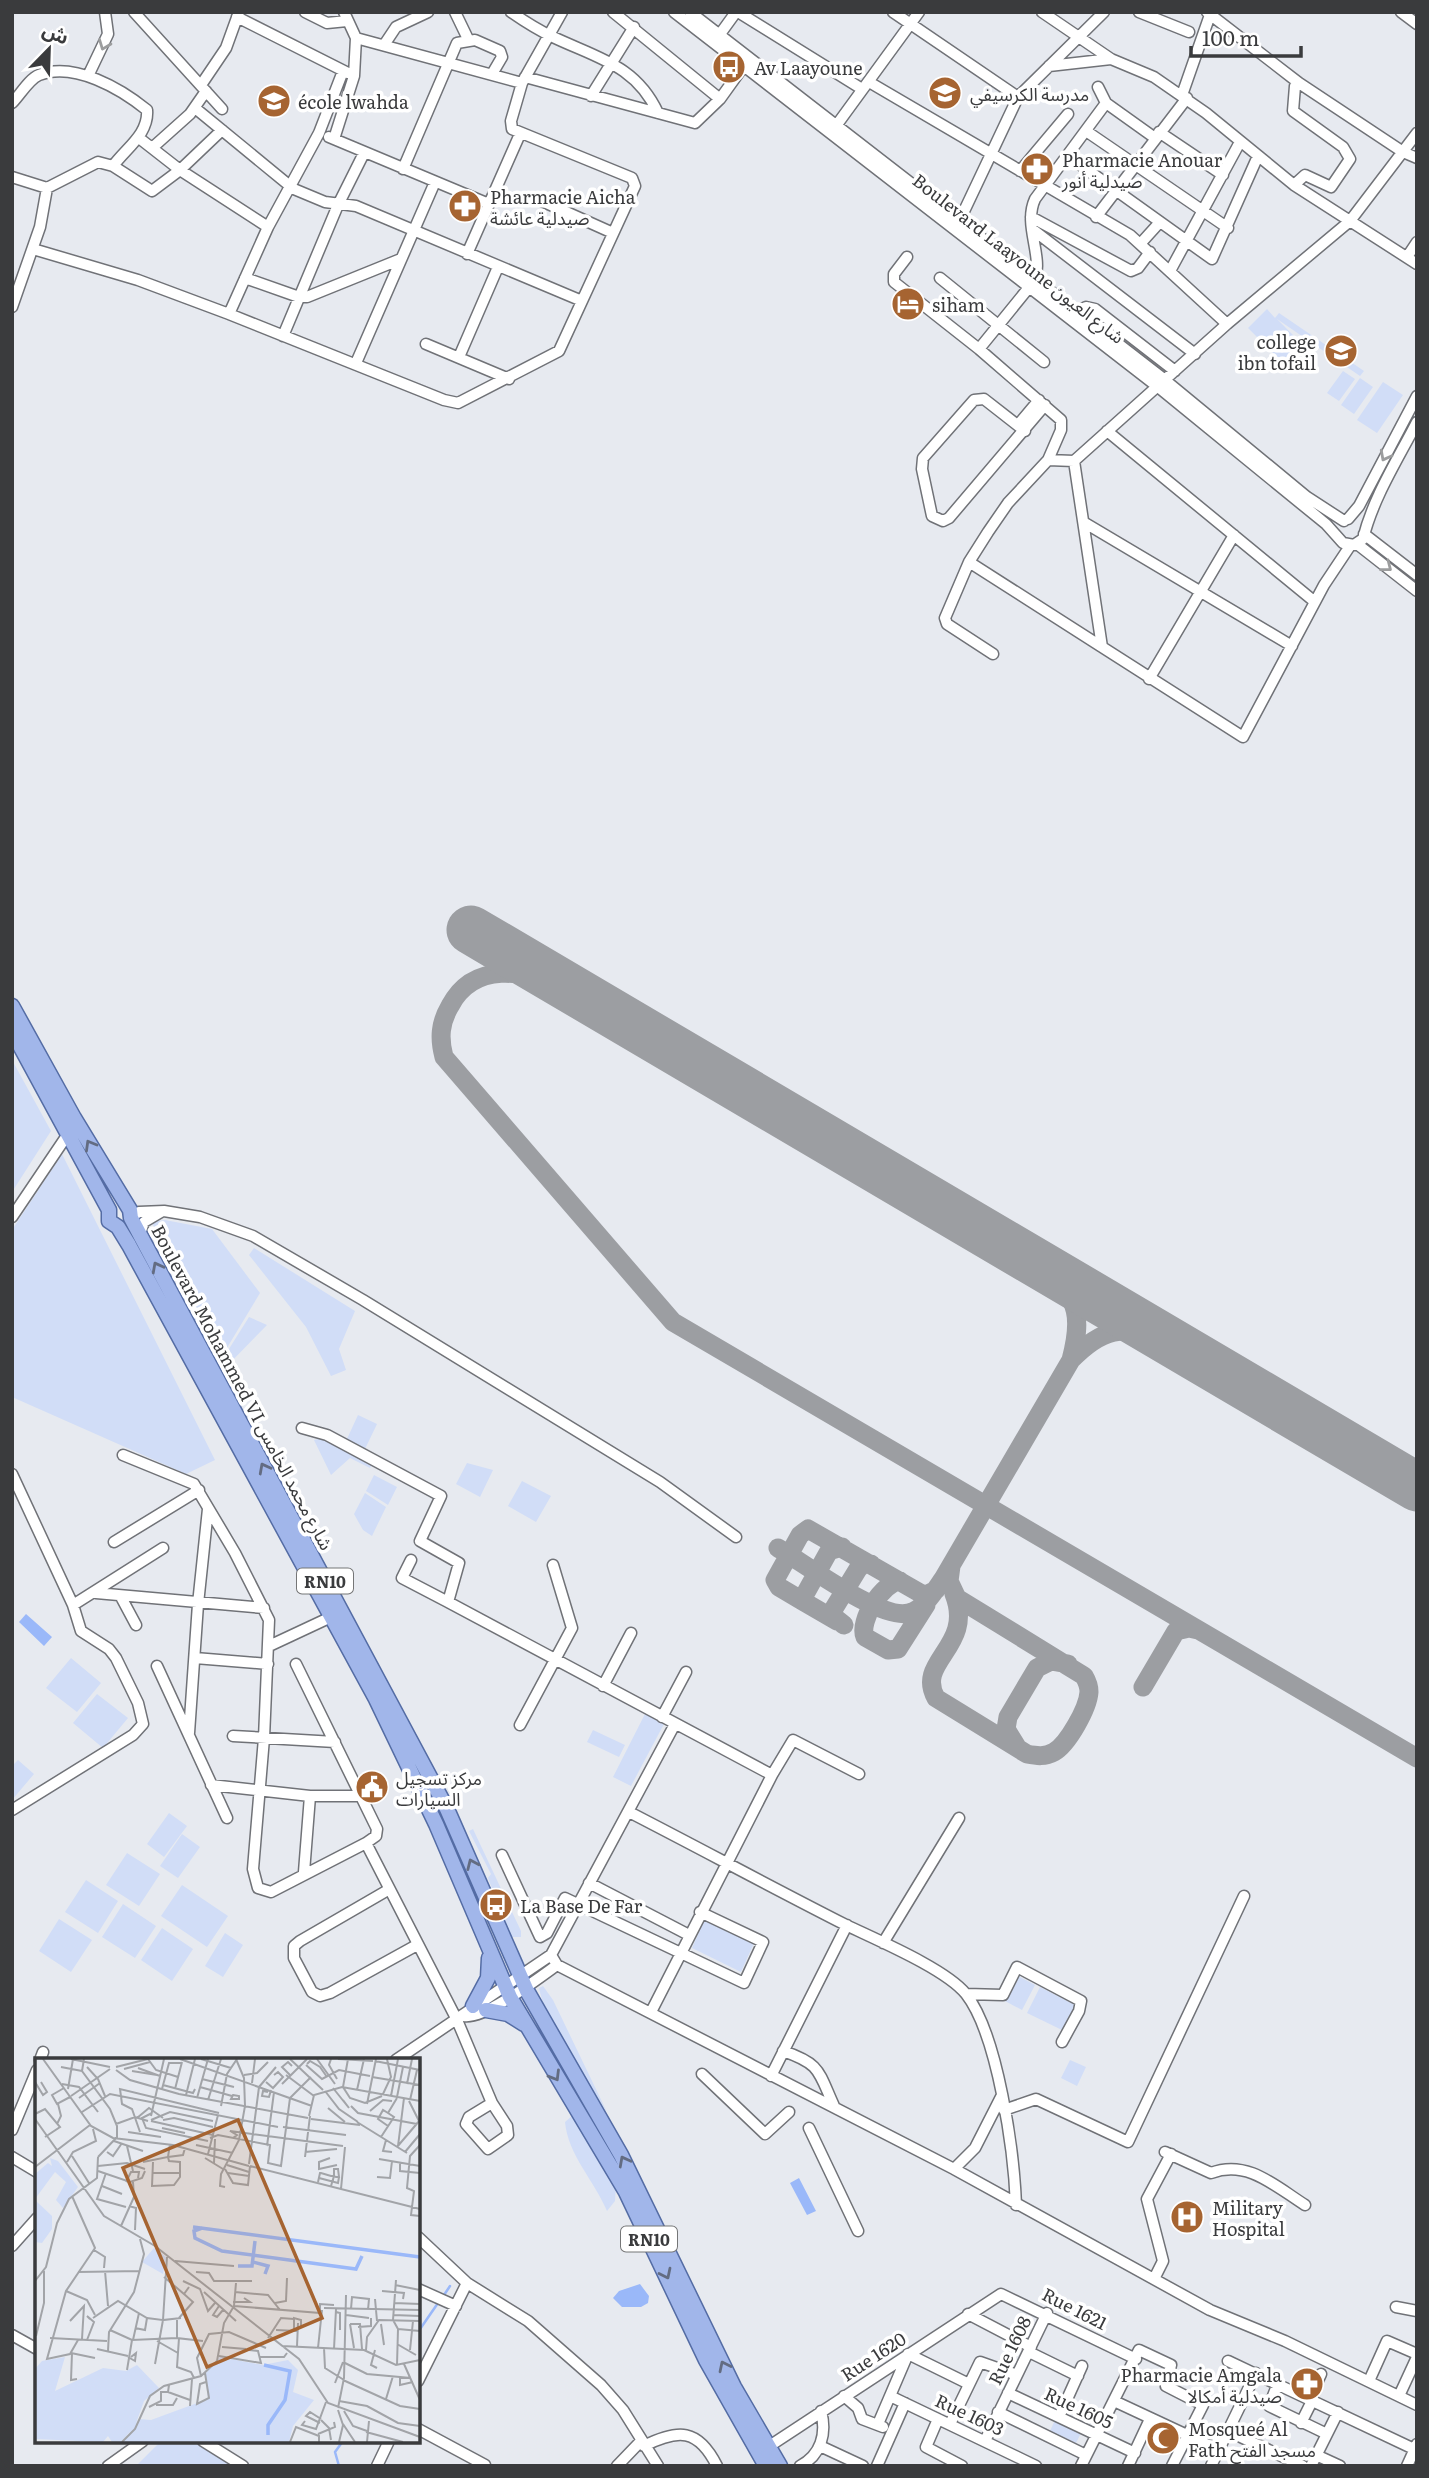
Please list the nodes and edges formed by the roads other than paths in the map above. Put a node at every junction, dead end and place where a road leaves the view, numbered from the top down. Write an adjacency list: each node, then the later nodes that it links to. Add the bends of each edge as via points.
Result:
1 (105, 12): 39 (street, one-way to 39, via 108,34)
2 (134, 12): 45 (street)
3 (305, 12): 21 (street, via 327,23)
4 (428, 12): 20 (street)
5 (455, 12): 29 (street)
6 (511, 12): 26 (street)
7 (562, 12): 26 (street)
8 (613, 12): 24 (street)
9 (674, 12): 30 (street, Boulevard Laayoune شارع العيون)
10 (690, 12): 30 (street, Boulevard Laayoune شارع العيون)
11 (737, 12): 30 (street); 43 (street)
12 (893, 12): 22 (street)
13 (919, 12): 22 (street)
14 (1042, 12): 27 (street)
15 (1104, 12): 27 (street)
16 (1139, 12): 25 (street)
17 (1401, 12): 23 (street)
18 (1210, 13): 42 (street); 48 (street)
19 (238, 15): 37 (street); 45 (street)
20 (414, 15): 31 (street, via 396,27)
21 (346, 17): 28 (street)
22 (910, 24): 43 (street); 47 (street)
23 (1417, 24)
24 (634, 27): 33 (street); 49 (street)
25 (1189, 32)
26 (548, 35): 33 (street); 41 (street)
27 (1078, 37): 32 (street); 35 (street)
28 (356, 38): 31 (street); 40 (street)
29 (468, 39): 34 (street, via 457,43); 38 (street, via 500,51 502,57)
30 (716, 39): 36 (street, Boulevard Laayoune شارع العيون); 57 (street, Boulevard Laayoune شارع العيون)
31 (384, 44): 34 (street)
32 (1111, 59): 35 (street); 48 (street, via 1154,77)
33 (611, 61): 46 (street); 54 (street, via 642,85)
34 (448, 63): 38 (street); 75 (street)
35 (1049, 66): 47 (street)
36 (743, 67): 49 (street); 57 (street, Boulevard Laayoune شارع العيون)
37 (342, 71): 40 (street); 60 (street)
38 (492, 74): 41 (street)
39 (88, 76): 50 (street, via 38,75); 63 (street, via 147,110)
40 (354, 76): 64 (street)
41 (523, 80): 46 (street); 61 (street, via 511,121 512,129)
42 (1299, 83): 67 (street); 82 (street, via 1293,111 1343,146 1350,159 1331,187 1306,175)
43 (866, 86): 57 (street); 69 (street)
44 (1098, 87): 51 (street)
45 (204, 88): 52 (street); 53 (street)
46 (591, 96): 54 (street)
47 (1018, 97): 69 (street)
48 (1184, 97): 62 (street); 65 (street)
49 (720, 99): 54 (street, via 695,123)
50 (12, 103)
51 (1106, 103): 58 (street); 62 (street)
52 (195, 108): 56 (street); 66 (street)
53 (222, 108)
54 (659, 113)
55 (1068, 114): 77 (street)
56 (222, 130): 76 (street); 83 (street)
57 (833, 130): 95 (street, Boulevard Laayoune شارع العيون)
58 (1086, 131): 70 (street); 73 (street)
59 (1417, 133): 67 (street)
60 (319, 134): 64 (street); 83 (street)
61 (520, 134): 87 (street); 99 (street, via 632,178 635,187)
62 (1157, 135): 73 (street); 78 (street)
63 (139, 138): 66 (street); 74 (street)
64 (334, 139): 68 (street)
65 (1240, 142): 71 (street); 78 (street)
66 (152, 148): 76 (street)
67 (1403, 152): 72 (street); 92 (street)
68 (364, 153): 75 (street); 88 (street)
69 (992, 155): 77 (street); 95 (street)
70 (1068, 156): 81 (street); 85 (street)
71 (1258, 156): 82 (street); 96 (street)
72 (1417, 158)
73 (1135, 165): 85 (street); 89 (street)
74 (113, 166): 76 (street, via 150,191); 84 (street, via 92,162)
75 (403, 169): 80 (street)
76 (180, 170): 94 (street)
77 (1020, 171): 81 (street)
78 (1223, 175): 89 (street)
79 (12, 177): 84 (street)
80 (435, 182): 87 (street); 98 (street)
81 (1043, 184): 90 (street); 91 (street)
82 (1294, 185): 92 (street)
83 (290, 186): 88 (street); 94 (street)
84 (47, 188): 103 (street)
85 (1117, 190): 91 (street); 93 (street)
86 (535, 198): 99 (street)
87 (489, 204): 105 (street)
88 (338, 205): 98 (street, via 356,206); 114 (street)
89 (1203, 213): 96 (street); 100 (street)
90 (1031, 217): 97 (street); 104 (street, via 1131,271)
91 (1096, 217): 102 (street)
92 (1350, 221): 108 (street); 119 (street)
93 (1160, 222): 100 (street); 102 (street)
94 (268, 227): 111 (street)
95 (957, 227): 113 (street, Boulevard Laayoune شارع العيون)
96 (1228, 228): 100 (street, via 1213,259)
97 (1032, 229): 113 (street); 124 (street)
98 (413, 232): 105 (street); 107 (street)
99 (613, 233): 115 (street)
100 (1188, 242): 110 (street)
101 (1417, 242): 108 (street)
102 (1141, 243): 104 (street)
103 (33, 249): 116 (street); 118 (street, via 138,280)
104 (1150, 252): 110 (street)
105 (467, 254): 109 (street)
106 (907, 257): 123 (street, via 894,274 894,282)
107 (401, 259): 114 (street); 127 (street)
108 (1412, 261)
109 (498, 267): 115 (street); 125 (street)
110 (1170, 271): 119 (street)
111 (245, 278): 114 (street); 118 (street)
112 (940, 278): 120 (street)
113 (1032, 284): 117 (street, Boulevard Laayoune شارع العيون); 120 (street); 130 (street, Boulevard Laayoune شارع العيون)
114 (299, 297): 121 (street)
115 (582, 301): 129 (street, via 559,352)
116 (12, 307)
117 (1076, 312): 128 (street, via 1095,309); 130 (street, Boulevard Laayoune شارع العيون)
118 (229, 314): 121 (street)
119 (1227, 324): 124 (street)
120 (998, 325): 123 (street); 126 (street)
121 (283, 336): 127 (street)
122 (426, 344): 125 (street)
123 (979, 349): 132 (street)
124 (1195, 354): 128 (street)
125 (459, 357): 129 (street)
126 (1044, 362)
127 (356, 363): 129 (street, via 458,403)
128 (1175, 371): 130 (street)
129 (509, 379)
130 (1161, 384): 135 (street); 138 (street, Boulevard Laayoune شارع العيون, via 1307,496); 141 (street, Boulevard Laayoune شارع العيون)
131 (1417, 396): 138 (street, one-way to 138, via 1359,506)
132 (1042, 403): 134 (street); 136 (street, via 1058,416 1061,425)
133 (1417, 422): 141 (street)
134 (1021, 428): 134 (street, via 949,518 943,521 932,516 923,458 967,407 981,398)
135 (1107, 431): 137 (street); 140 (street)
136 (1048, 460): 137 (street); 142 (street, via 1008,503)
137 (1074, 461): 139 (street)
138 (1346, 520): 141 (street, via 1338,527); 141 (street, Boulevard Laayoune شارع العيون, via 1359,522)
139 (1085, 523): 144 (street); 148 (street)
140 (1234, 535): 144 (street); 146 (street)
141 (1352, 538): 143 (street, Boulevard Laayoune شارع العيون); 145 (street, Boulevard Laayoune شارع العيون, one-way to 145); 146 (street)
142 (968, 562): 148 (street); 149 (street, via 945,620)
143 (1417, 575)
144 (1200, 591): 147 (street); 150 (street)
145 (1417, 591)
146 (1315, 602): 147 (street)
147 (1292, 646): 150 (street, via 1244,737)
148 (1102, 647): 150 (street)
149 (993, 654)
150 (1149, 679)
151 (12, 1006): 156 (main road, Boulevard Mohammed VI شارع محمد الخامس / RN10, one-way to 151)
152 (12, 1031): 153 (main road, RN10)
153 (68, 1134): 154 (main road, RN10); 157 (street)
154 (109, 1210): 156 (main road, via 118,1203); 158 (main road, RN10, via 109,1221)
155 (164, 1211): 156 (street); 159 (street, via 144,1222); 166 (street, via 200,1217 253,1236 660,1482)
156 (128, 1212): 158 (main road, via 123,1226); 159 (main road, Boulevard Mohammed VI شارع محمد الخامس / RN10)
157 (12, 1217)
158 (118, 1227): 177 (main road, Boulevard Mohammed VI شارع محمد الخامس / RN10)
159 (140, 1234): 221 (main road, Boulevard Mohammed VI شارع محمد الخامس / RN10, one-way to 159, via 447,1809)
160 (302, 1428): 173 (street, via 327,1435 441,1496 420,1541 459,1563)
161 (122, 1455): 164 (street, via 190,1481)
162 (12, 1474): 163 (street)
163 (15, 1484): 175 (street)
164 (199, 1490): 165 (street); 167 (street)
165 (208, 1509): 174 (street); 176 (street)
166 (736, 1537)
167 (114, 1542)
168 (163, 1548): 171 (street)
169 (411, 1560): 173 (street, via 402,1578)
170 (553, 1565): 182 (street, via 572,1628)
171 (96, 1593): 172 (street); 175 (street)
172 (121, 1597): 174 (street); 178 (street)
173 (448, 1602): 182 (street)
174 (198, 1604): 176 (street); 181 (street)
175 (72, 1605): 201 (street, via 81,1630 116,1658 144,1724)
176 (264, 1608): 180 (street)
177 (331, 1616): 180 (street); 218 (main road, Boulevard Mohammed VI شارع محمد الخامس / RN10, via 436,1824)
178 (136, 1625)
179 (631, 1633): 187 (street)
180 (269, 1646): 183 (street)
181 (195, 1658): 183 (street); 191 (street)
182 (556, 1661): 187 (street); 190 (street)
183 (268, 1664): 193 (street)
184 (296, 1664): 194 (street)
185 (158, 1666): 191 (street)
186 (686, 1672): 188 (street)
187 (603, 1686): 188 (street)
188 (662, 1717): 189 (street)
189 (675, 1724): 196 (street); 202 (street)
190 (520, 1725)
191 (189, 1733): 197 (street)
192 (233, 1736): 193 (street)
193 (264, 1738): 194 (street); 198 (street)
194 (335, 1742): 200 (street)
195 (859, 1774): 196 (street, via 793,1740)
196 (772, 1775): 207 (street)
197 (211, 1785): 198 (street); 203 (street)
198 (259, 1791): 199 (street); 208 (street, via 253,1869 258,1888 271,1892)
199 (310, 1796): 200 (street); 208 (street)
200 (363, 1796): 205 (street, via 377,1829 376,1836)
201 (12, 1810)
202 (629, 1812): 207 (street); 209 (street)
203 (227, 1818)
204 (959, 1818): 216 (street)
205 (366, 1843): 208 (street); 210 (street)
206 (502, 1855): 212 (street, via 540,1937 547,1933 565,1898)
207 (726, 1862): 213 (street); 214 (street)
208 (304, 1872)
209 (589, 1883): 212 (street); 215 (street)
210 (388, 1890): 217 (street); 217 (street, via 300,1941 294,1946 293,1958 312,1993 320,1996)
211 (1244, 1896): 236 (street, via 1128,2142 1036,2099)
212 (578, 1902): 219 (street); 220 (street)
213 (700, 1912): 215 (street); 219 (street, via 763,1942 744,1983)
214 (847, 1925): 216 (street); 228 (street)
215 (688, 1935): 219 (street)
216 (883, 1943): 223 (street, via 947,1978)
217 (417, 1945): 225 (street)
218 (489, 1949): 222 (main road, Boulevard Mohammed VI شارع محمد الخامس / RN10); 225 (main road, via 488,1978)
219 (680, 1953): 224 (street)
220 (554, 1960): 221 (street); 224 (street)
221 (523, 1982): 222 (street); 289 (main road, RN10, one-way to 221, via 621,2155)
222 (508, 1991): 225 (street); 226 (main road, RN10)
223 (966, 1994): 227 (street, via 1003,1995 1017,1966 1080,2001); 233 (street, via 993,2056)
224 (651, 2012): 232 (street)
225 (470, 2013): 226 (main road, via 508,2014); 229 (street); 234 (street)
226 (527, 2026): 289 (main road, RN10, one-way to 289, via 633,2205)
227 (1062, 2042)
228 (783, 2051): 232 (street); 235 (street, via 809,2060 817,2068)
229 (399, 2058)
230 (702, 2074): 237 (street, via 765,2134)
231 (35, 2075): 239 (street)
232 (771, 2076): 235 (street)
233 (1001, 2097): 236 (street); 241 (street, via 975,2148)
234 (492, 2103)
235 (834, 2106): 241 (street)
236 (1004, 2110): 243 (street, via 1014,2157)
237 (789, 2112)
238 (809, 2127): 246 (street)
239 (12, 2130)
240 (12, 2157): 242 (street)
241 (954, 2169): 243 (street)
242 (35, 2171)
243 (1016, 2204): 249 (street)
244 (1305, 2205): 249 (street, via 1253,2172 1223,2168 1211,2173 1168,2153 1147,2199 1163,2261)
245 (35, 2220): 248 (street)
246 (858, 2231)
247 (420, 2239): 250 (street)
248 (12, 2246)
249 (1154, 2279): 273 (street, via 1210,2310)
250 (467, 2283): 255 (street); 304 (street, via 528,2321 601,2385 623,2410)
251 (420, 2290): 255 (street)
252 (975, 2294): 254 (street)
253 (998, 2295): 254 (street, Rue 1620); 258 (street, Rue 1621, via 1009,2295)
254 (984, 2303): 259 (street, Rue 1620)
255 (456, 2306): 267 (street)
256 (1396, 2307): 257 (street)
257 (1417, 2311)
258 (1047, 2313): 262 (street, Rue 1608); 265 (street, Rue 1621)
259 (968, 2314): 262 (street); 264 (street, Rue 1620)
260 (12, 2335): 261 (street)
261 (35, 2348)
262 (1030, 2350): 271 (street, Rue 1608); 287 (street, via 1080,2371)
263 (420, 2352): 267 (street)
264 (908, 2354): 275 (street); 277 (street, Rue 1620); 278 (street)
265 (1137, 2354): 281 (street); 299 (street, Rue 1621, via 1171,2365 1167,2386 1203,2405)
266 (1417, 2356): 273 (street, via 1387,2341); 279 (street)
267 (430, 2357): 272 (street)
268 (1228, 2361): 269 (street)
269 (1256, 2373): 274 (street); 296 (street)
270 (1321, 2374): 280 (street)
271 (1017, 2375): 275 (street, via 981,2361); 276 (street, Rue 1608)
272 (420, 2377)
273 (1369, 2381): 279 (street)
274 (1278, 2383): 280 (street); 291 (street, via 1269,2406)
275 (969, 2384): 293 (street)
276 (1008, 2393): 285 (street, Rue 1608); 287 (street, Rue 1605)
277 (844, 2396): 284 (street, Rue 1620); 292 (street, via 858,2408 862,2419)
278 (890, 2396): 282 (street, Rue 1603); 292 (street)
279 (1399, 2396): 283 (street)
280 (1312, 2399): 286 (street); 291 (street)
281 (1114, 2401): 290 (street); 297 (street)
282 (905, 2403): 288 (street, Rue 1603); 295 (street)
283 (1417, 2405)
284 (821, 2411): 305 (street); 306 (street, Rue 1620)
285 (998, 2412): 300 (street, Rue 1608); 311 (street)
286 (1338, 2412): 298 (street); 307 (street)
287 (1059, 2417): 297 (street, Rue 1605)
288 (939, 2418): 293 (street, Rue 1603); 326 (street, via 927,2449)
289 (745, 2419): 306 (main road, RN10); 322 (main road, RN10)
290 (1150, 2419): 299 (street); 312 (street)
291 (1301, 2423): 298 (street)
292 (878, 2424): 295 (street)
293 (950, 2424): 300 (street, Rue 1603)
294 (420, 2430): 315 (street)
295 (892, 2431): 314 (street)
296 (1228, 2431): 308 (street); 310 (street)
297 (1096, 2434): 311 (street); 312 (street, Rue 1605)
298 (1327, 2434): 309 (street)
299 (1187, 2437): 308 (street); 328 (street)
300 (985, 2441): 313 (street, Rue 1603)
301 (140, 2443): 316 (street)
302 (206, 2443): 317 (street)
303 (388, 2443): 318 (street)
304 (642, 2443): 319 (street); 320 (street); 321 (street, via 681,2434 706,2447)
305 (820, 2446): 324 (street); 325 (street)
306 (768, 2447): 323 (main road, RN10)
307 (1415, 2447): 334 (street)
308 (1219, 2450): 329 (street)
309 (1316, 2455): 332 (street); 333 (street)
310 (1282, 2459): 330 (street); 331 (street)
311 (1084, 2460)
312 (1134, 2461)
313 (1021, 2462): 327 (street, Rue 1603)
314 (881, 2464)
315 (485, 2465)
316 (108, 2466)
317 (243, 2466)
318 (377, 2466)
319 (617, 2466)
320 (657, 2466)
321 (717, 2466)
322 (766, 2466)
323 (780, 2466)
324 (800, 2466)
325 (863, 2466)
326 (962, 2466)
327 (1036, 2466)
328 (1172, 2466)
329 (1211, 2466)
330 (1274, 2466)
331 (1303, 2466)
332 (1311, 2466)
333 (1340, 2466)
334 (1406, 2466)

